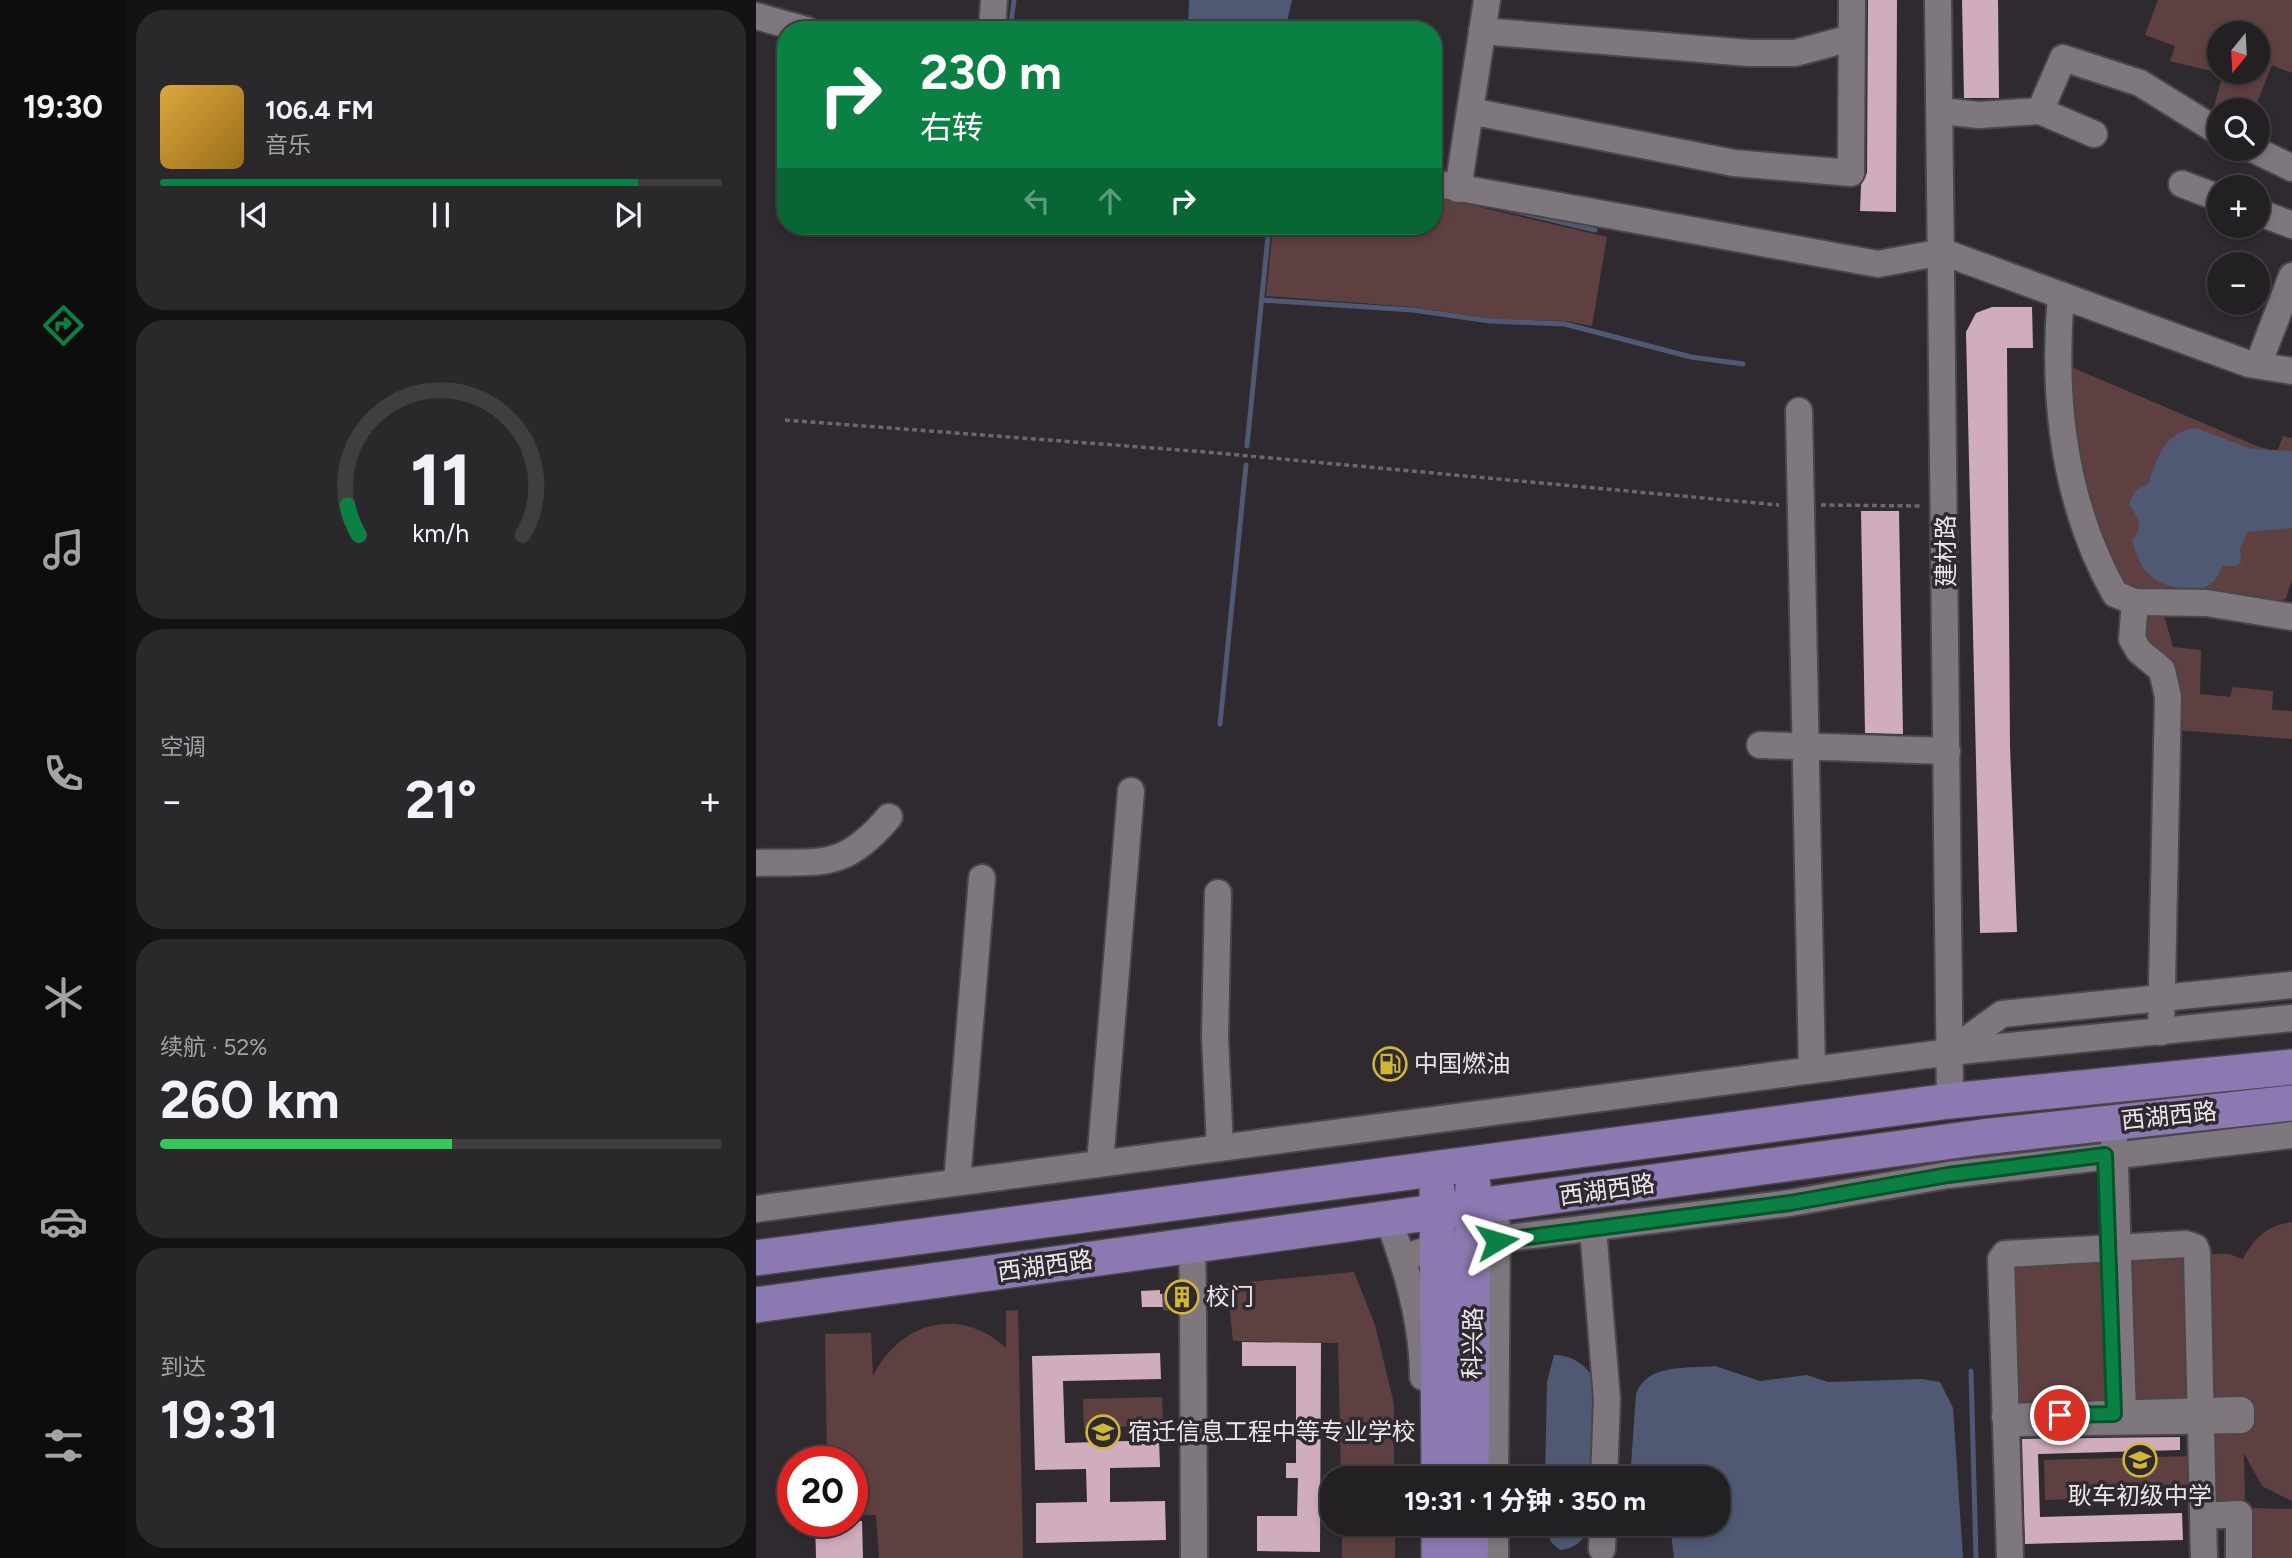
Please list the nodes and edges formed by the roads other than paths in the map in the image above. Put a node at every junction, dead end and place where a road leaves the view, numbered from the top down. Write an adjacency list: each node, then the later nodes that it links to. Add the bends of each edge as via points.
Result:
1 (995, 0): 6 (street)
2 (1487, 0): 8 (street)
3 (1852, 0): 9 (street)
4 (1938, 0): 11 (street, 建材路)
5 (756, 16): 7 (street)
6 (993, 21)
7 (777, 22)
8 (1482, 32): 9 (street, via 1795,53); 10 (street)
9 (1852, 38): 10 (street, via 1851,173 1734,163)
10 (1470, 111): 18 (street)
11 (1940, 111): 12 (street, via 1979,115); 22 (street, 建材路)
12 (2040, 111): 13 (street, via 2063,58 2140,83); 14 (street)
13 (2207, 125)
14 (2094, 134)
15 (2270, 158): 16 (street)
16 (2292, 168)
17 (2182, 184): 19 (street)
18 (1446, 186): 22 (street, via 1878,264)
19 (2207, 193)
20 (2270, 217): 21 (street)
21 (2292, 225)
22 (1943, 252): 24 (street); 32 (street, 建材路)
23 (2292, 276): 25 (street)
24 (2061, 295): 25 (street); 28 (street, via 2057,386 2067,467 2106,578 2115,594)
25 (2258, 365): 26 (street)
26 (2292, 371)
27 (1799, 411): 31 (street)
28 (2135, 602): 29 (street, via 2207,603); 39 (street, via 2132,639 2162,670 2168,697)
29 (2292, 617)
30 (1760, 745): 31 (street)
31 (1806, 746): 32 (street); 44 (street)
32 (1947, 751): 42 (street, 建材路)
33 (1131, 791): 50 (street)
34 (889, 817): 35 (street, via 866,844 847,856)
35 (756, 863)
36 (982, 878): 53 (street)
37 (1218, 893): 49 (street, via 1215,1037)
38 (2292, 985): 39 (street)
39 (2162, 997): 41 (street); 42 (street, via 2002,1014)
40 (2292, 1018): 41 (street)
41 (2161, 1032): 42 (street)
42 (1950, 1052): 44 (street); 45 (street, 建材路)
43 (2292, 1067): 45 (main road, 西湖西路)
44 (1812, 1070): 49 (street)
45 (1951, 1101): 51 (main road, 西湖西路)
46 (2292, 1102): 48 (main road, 西湖西路)
47 (2292, 1135): 48 (street)
48 (2109, 1139): 54 (main road, 西湖西路, via 1982,1137); 57 (street, via 1948,1175 1790,1203); 61 (street)
49 (1220, 1147): 50 (street)
50 (1100, 1163): 53 (street)
51 (1473, 1166): 52 (main road, 西湖西路); 54 (main road, 科兴路)
52 (1436, 1169): 58 (main road, 科兴路); 62 (main road, 西湖西路)
53 (957, 1182): 55 (street)
54 (1486, 1207): 58 (main road, 西湖西路); 59 (main road, 科兴路)
55 (756, 1209)
56 (1388, 1219): 58 (main road, 西湖西路); 60 (main road, 西湖西路); 63 (street)
57 (1593, 1229): 59 (street); 73 (street, via 1607,1399)
58 (1437, 1230): 59 (street); 63 (street); 70 (main road, 科兴路)
59 (1485, 1242): 71 (main road, 科兴路); 72 (street)
60 (1183, 1247): 64 (street); 65 (main road, 西湖西路)
61 (2113, 1248): 66 (street); 67 (street, via 2194,1247); 68 (street, via 2005,1254 2001,1259)
62 (756, 1258)
63 (1402, 1258): 69 (street, via 1423,1363)
64 (1184, 1300): 79 (street); 80 (street)
65 (756, 1305)
66 (2118, 1416): 67 (street); 68 (street)
67 (2201, 1416): 74 (street)
68 (2005, 1420): 85 (street)
69 (1423, 1466)
70 (1439, 1466)
71 (1472, 1466)
72 (1495, 1466)
73 (1604, 1466)
74 (2203, 1516): 86 (street); 87 (street, via 2239,1514)
75 (1423, 1536): 81 (street)
76 (1439, 1536): 82 (main road)
77 (1471, 1536): 83 (main road)
78 (1495, 1536): 84 (street)
79 (1180, 1558)
80 (1194, 1558)
81 (1423, 1558)
82 (1439, 1558)
83 (1470, 1558)
84 (1495, 1558)
85 (2010, 1558)
86 (2204, 1558)
87 (2239, 1558)

